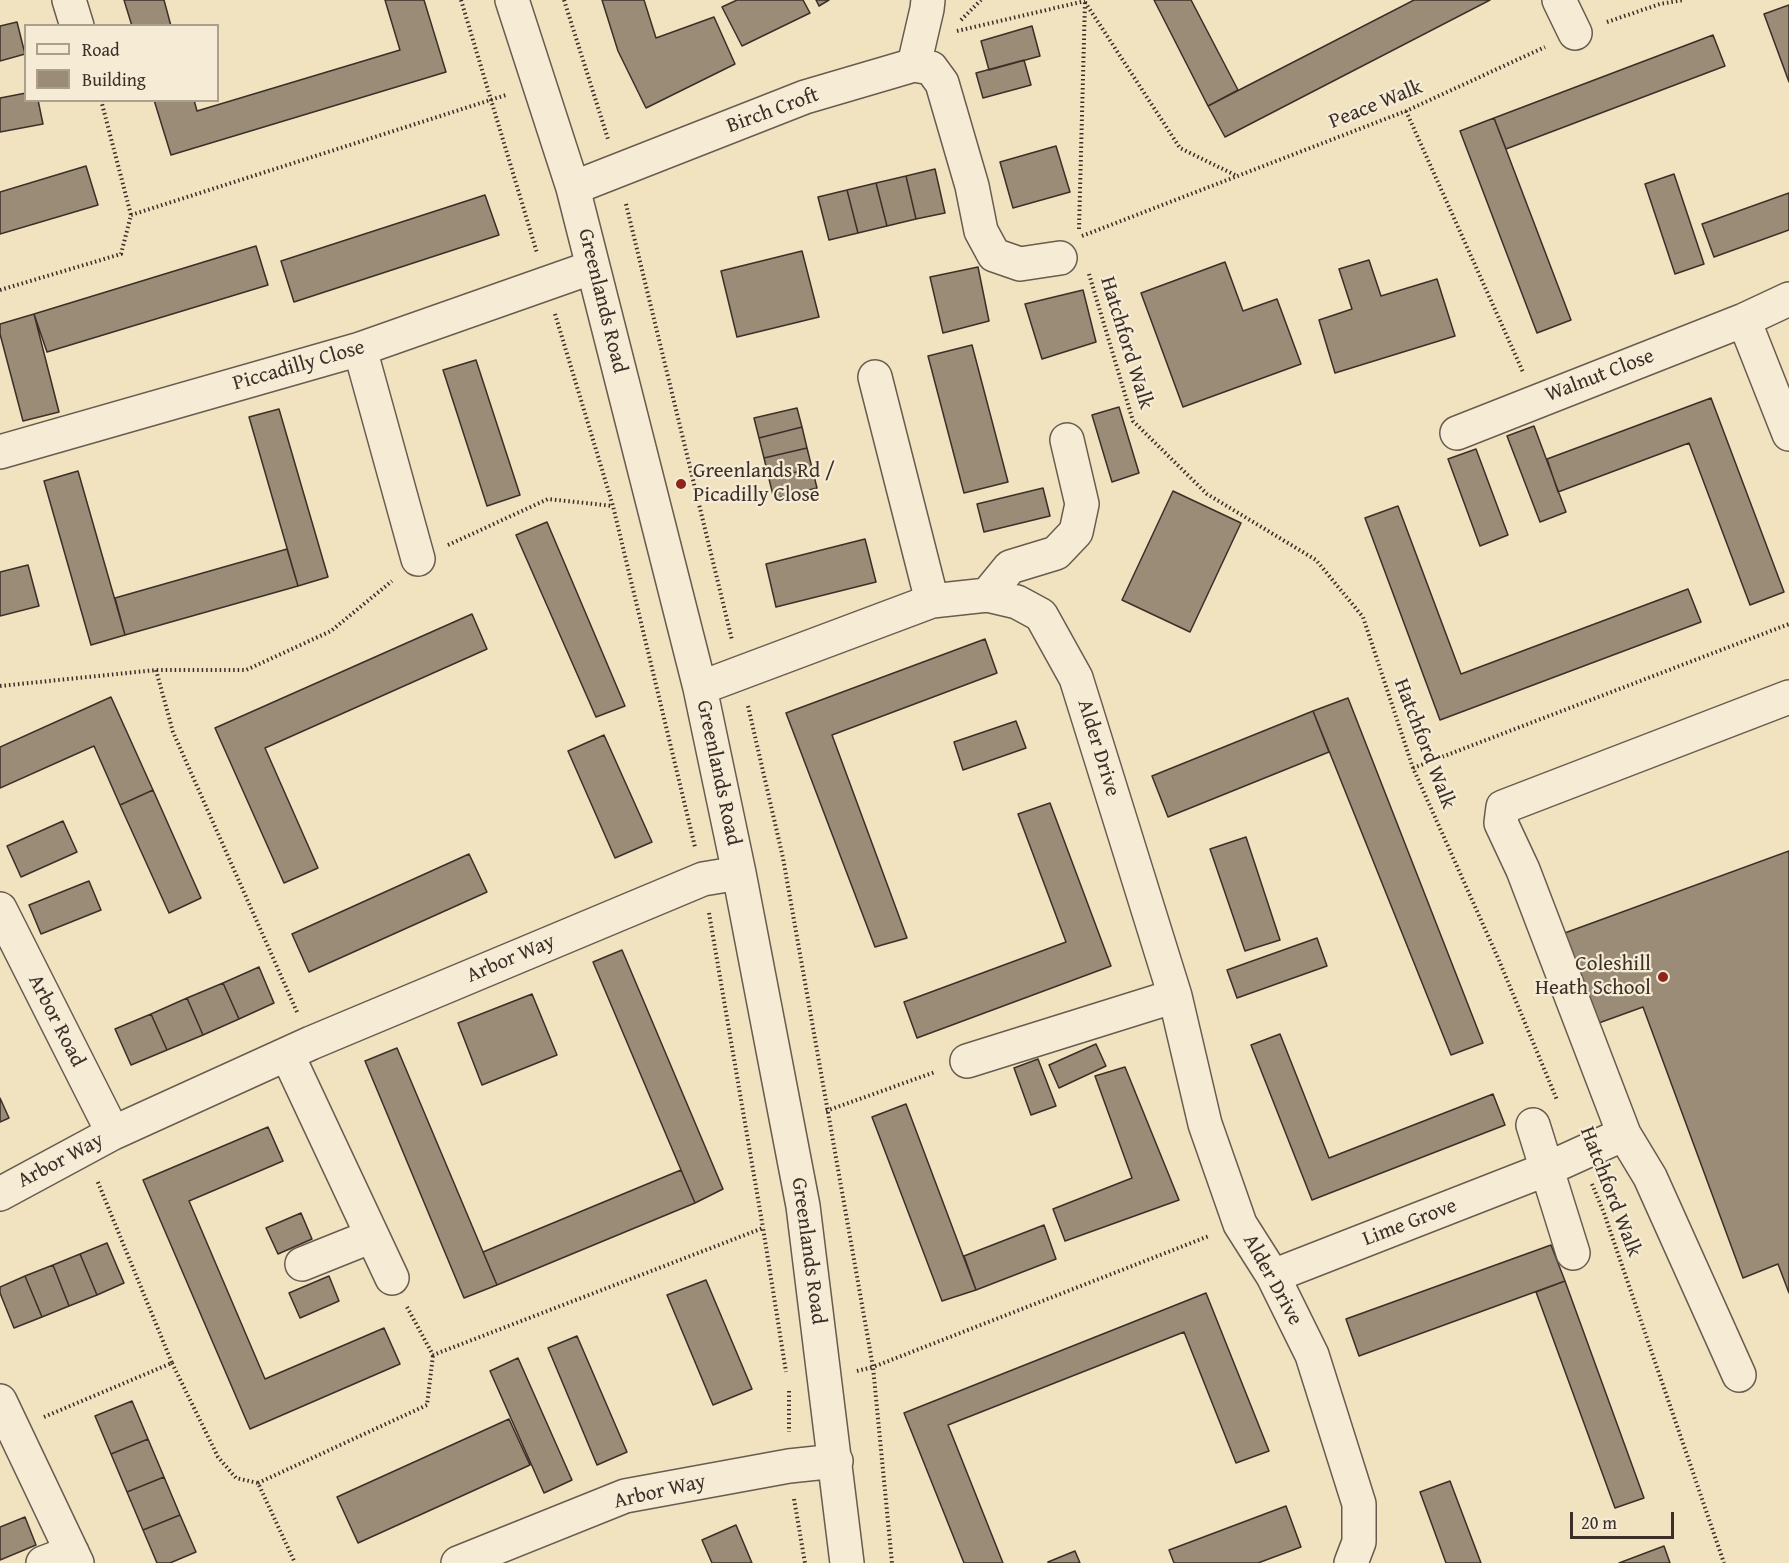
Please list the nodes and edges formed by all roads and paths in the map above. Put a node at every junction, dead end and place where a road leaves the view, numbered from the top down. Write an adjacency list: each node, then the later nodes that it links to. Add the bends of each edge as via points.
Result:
1 (69, 0): 10 (street)
2 (460, 0): 14 (path)
3 (512, 0): 13 (street, Greenlands Road)
4 (564, 0): 17 (path)
5 (928, 0): 12 (street)
6 (981, 0): 9 (path, via 948,33)
7 (1559, 0): 11 (street)
8 (1684, 0): 11 (path, Peace Walk, via 1660,4)
9 (1084, 1): 18 (path, via 1180,148); 21 (path, Hatchford Walk)
10 (77, 24)
11 (1575, 33): 16 (path, Peace Walk)
12 (914, 65): 17 (street, Birch Croft, via 805,97); 21 (street, via 931,68 942,83 981,231 994,255 1020,264)
13 (539, 84): 14 (path); 19 (street, Greenlands Road)
14 (490, 99): 20 (path); 23 (path)
15 (102, 102): 20 (path)
16 (1406, 111): 18 (path, Peace Walk); 29 (path)
17 (618, 170): 19 (street, Birch Croft); 40 (path)
18 (1236, 175): 21 (path, Peace Walk)
19 (573, 188): 22 (street, Greenlands Road)
20 (131, 215): 24 (path, via 121,254)
21 (1075, 255): 44 (path, Hatchford Walk, via 1133,422 1207,494 1316,560 1363,617)
22 (593, 267): 23 (street, Piccadilly Close); 42 (street, Greenlands Road)
23 (546, 284): 27 (street, Piccadilly Close); 34 (path)
24 (0, 290)
25 (1789, 299): 26 (street, Walnut Close)
26 (1744, 320): 29 (street, Walnut Close); 31 (street)
27 (360, 349): 33 (street, Piccadilly Close); 35 (street)
28 (875, 377): 37 (street)
29 (1536, 400): 30 (street, Walnut Close)
30 (1456, 433)
31 (1789, 434)
32 (1067, 440): 36 (street, via 1083,504 1076,532 1056,553 1010,567)
33 (0, 452)
34 (613, 506): 35 (path, via 548,499); 46 (path)
35 (418, 559): 39 (path, via 331,630 246,670)
36 (987, 596): 37 (street, Alder Drive); 48 (street, Alder Drive, via 1017,602 1041,615 1076,678)
37 (932, 601): 40 (street, Alder Drive)
38 (1789, 624): 44 (path)
39 (156, 670): 41 (path); 49 (path, via 173,732)
40 (740, 673): 42 (street, Alder Drive); 52 (path, via 783,858)
41 (0, 686)
42 (700, 688): 45 (street, Greenlands Road)
43 (1789, 697): 54 (street, via 1503,807 1501,823 1523,870)
44 (1413, 768): 51 (path, Hatchford Walk)
45 (739, 873): 46 (street, Arbor Way); 71 (street, Greenlands Road, via 803,1206)
46 (703, 879): 49 (street, Arbor Way); 60 (path)
47 (0, 909): 55 (street, Arbor Road)
48 (1175, 996): 50 (street); 59 (street, Alder Drive, via 1205,1124)
49 (299, 1049): 55 (street, Arbor Way); 61 (street)
50 (967, 1061): 52 (path)
51 (1557, 1100)
52 (826, 1111): 59 (path, via 873,1367)
53 (1533, 1125): 57 (street)
54 (1624, 1134): 56 (street, Lime Grove); 68 (street, via 1650,1178)
55 (98, 1140): 58 (street, Arbor Way); 67 (path)
56 (1580, 1155): 57 (street, Lime Grove); 78 (path, Hatchford Walk, via 1604,1213)
57 (1547, 1169): 62 (street); 64 (street, Lime Grove)
58 (0, 1194)
59 (1240, 1224): 64 (street, Alder Drive)
60 (763, 1228): 66 (path); 69 (path)
61 (372, 1236): 63 (street); 65 (street)
62 (1573, 1252)
63 (302, 1264)
64 (1274, 1276): 77 (street, Alder Drive, via 1312,1355 1359,1504 1359,1542)
65 (392, 1278): 66 (path)
66 (434, 1355): 72 (path, via 427,1405)
67 (172, 1363): 70 (path); 72 (path, via 218,1458 236,1478)
68 (1739, 1375)
69 (787, 1376)
70 (6, 1415): 73 (street)
71 (836, 1461): 75 (street, Arbor Way, via 625,1496); 76 (street, Greenlands Road)
72 (258, 1483): 74 (path)
73 (64, 1559)
74 (295, 1563)
75 (458, 1563)
76 (848, 1563)
77 (1351, 1563)
78 (1724, 1563)

